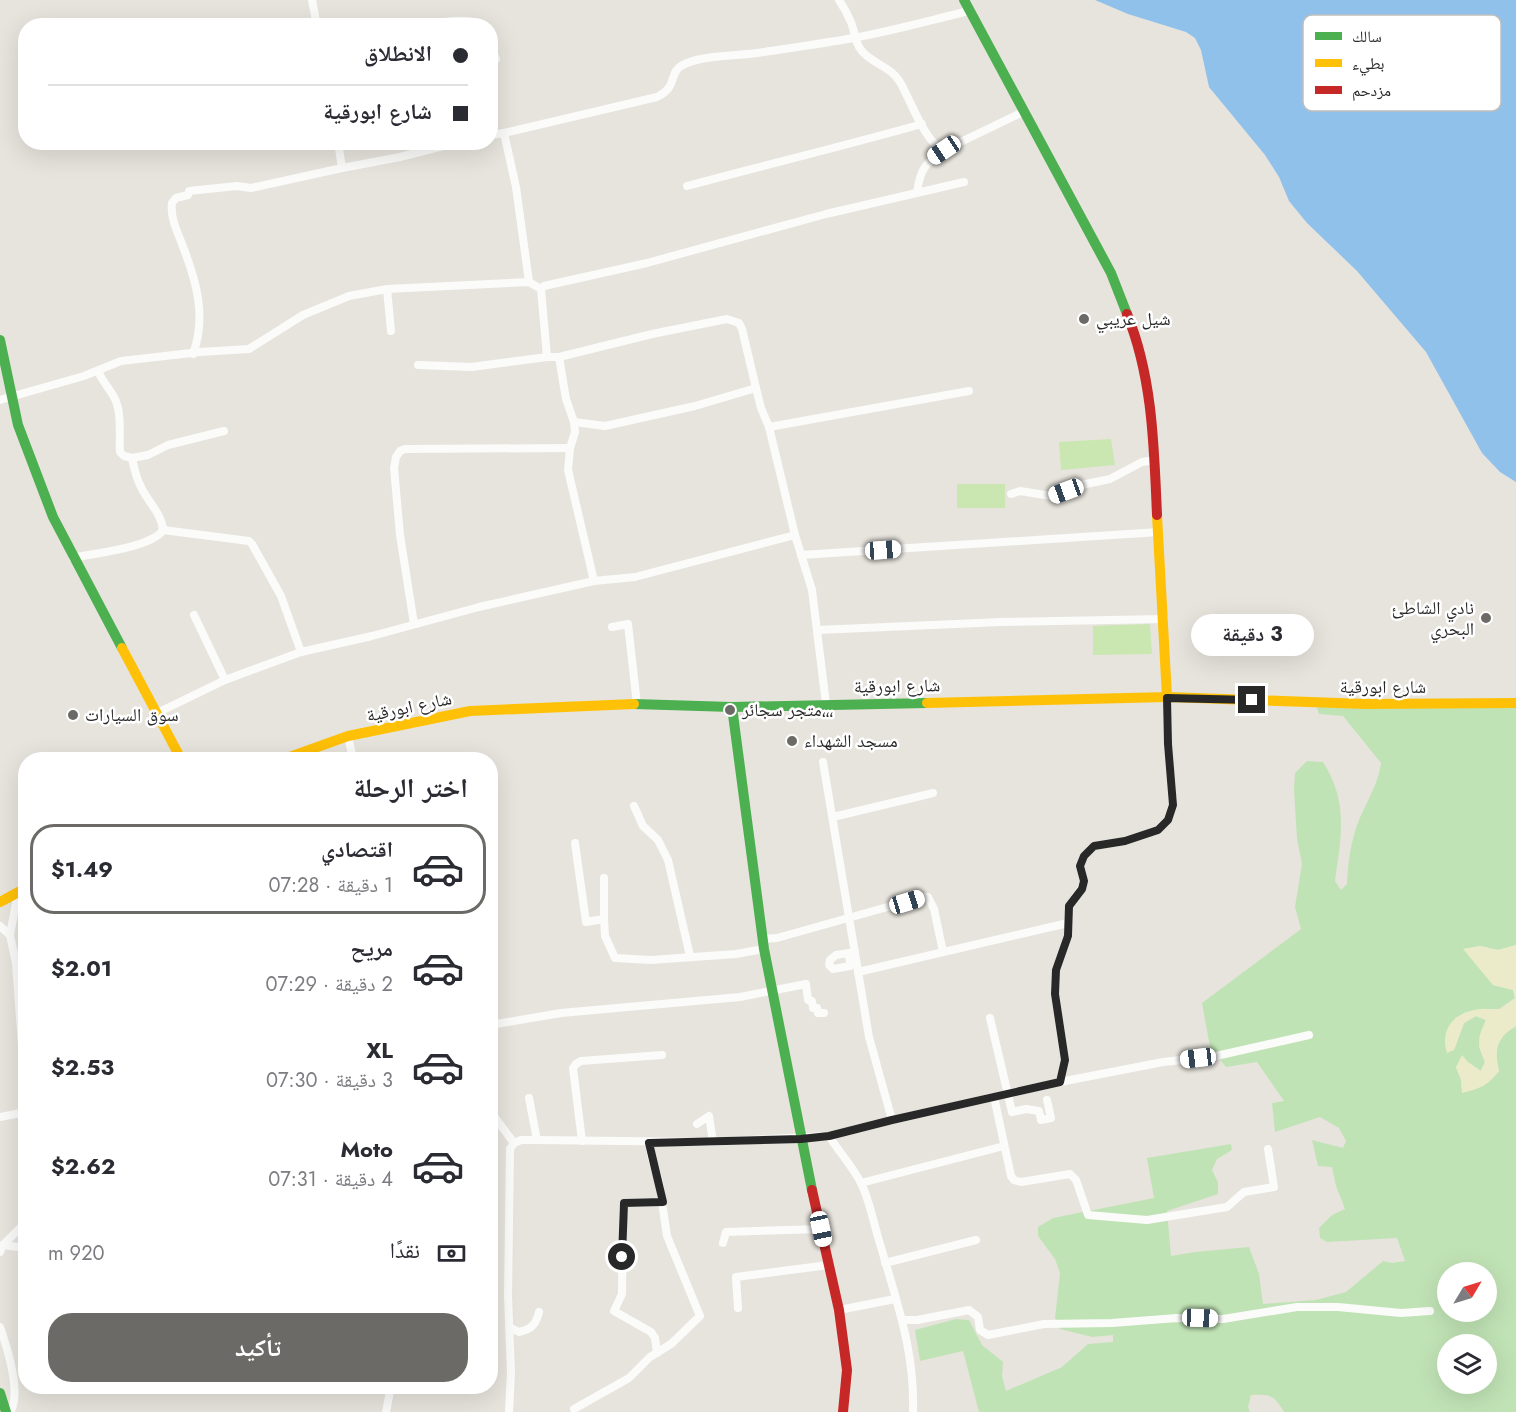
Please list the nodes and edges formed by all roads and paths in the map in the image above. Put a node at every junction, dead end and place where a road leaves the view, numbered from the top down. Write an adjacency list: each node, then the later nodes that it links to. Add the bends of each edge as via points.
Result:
1 (312, 0): 5 (street)
2 (839, 0): 6 (street, via 851,22)
3 (964, 0): 4 (main road)
4 (969, 11): 6 (street); 7 (main road)
5 (315, 18)
6 (854, 38): 8 (street, via 871,60 894,73); 9 (street, via 709,57 680,66 672,86 657,97)
7 (1023, 112): 13 (street); 37 (main road, via 1123,301 1145,374)
8 (922, 124): 13 (street, via 937,148); 16 (street)
9 (504, 133): 10 (street); 18 (street)
10 (498, 134)
11 (339, 150): 14 (street)
12 (429, 150): 14 (street)
13 (944, 150): 17 (street, via 928,160 919,176)
14 (342, 168): 23 (street, via 251,188 189,191 172,203 173,218 199,301 200,329)
15 (964, 182): 17 (street)
16 (687, 186)
17 (917, 192): 20 (street)
18 (529, 282): 19 (street); 20 (street)
19 (387, 289): 21 (street); 23 (street, via 328,303 249,349)
20 (541, 289): 24 (street)
21 (391, 331)
22 (0, 340): 30 (main road)
23 (193, 354): 27 (street, via 121,361)
24 (547, 357): 25 (street); 26 (street, via 471,367)
25 (559, 357): 28 (street, via 727,319 739,323 742,329); 32 (street)
26 (418, 365)
27 (98, 371): 30 (street); 36 (street, via 116,400 120,452)
28 (756, 388): 32 (street, via 605,426); 33 (street)
29 (969, 391): 33 (street)
30 (12, 397): 31 (street); 43 (main road, via 28,454)
31 (0, 400)
32 (574, 422): 35 (street)
33 (769, 427): 41 (street)
34 (224, 431): 36 (street)
35 (570, 448): 44 (street, via 568,470); 47 (street, via 400,451 394,468)
36 (132, 458): 39 (street, via 140,485 163,523)
37 (1155, 460): 38 (street, via 1142,462 1110,479 1051,496 1020,491); 40 (main road)
38 (1011, 494)
39 (163, 530): 43 (street, via 160,536 139,544); 50 (street, via 249,541 281,596)
40 (1159, 532): 42 (street); 46 (main road)
41 (795, 535): 42 (street); 44 (street, via 635,576)
42 (801, 555): 49 (street, via 812,590)
43 (73, 558): 57 (main road)
44 (594, 581): 47 (street)
45 (194, 615): 51 (street)
46 (1164, 619): 49 (street); 52 (main road)
47 (414, 624): 50 (street)
48 (612, 627): 55 (street, via 628,624)
49 (817, 630): 54 (street)
50 (301, 652): 51 (street)
51 (225, 680): 57 (street)
52 (1167, 698): 53 (main road, شارع ابورقية, via 1366,704); 54 (main road, شارع ابورقية); 73 (street, via 1173,805 1168,820 1158,830 1094,846 1084,856 1080,866 1084,881 1069,906)
53 (1516, 703)
54 (826, 704): 56 (main road, شارع ابورقية)
55 (637, 705): 56 (main road, شارع ابورقية); 58 (main road, شارع ابورقية, via 470,711)
56 (732, 707): 76 (main road)
57 (157, 713): 59 (main road)
58 (348, 736): 60 (main road, شارع ابورقية); 61 (street)
59 (177, 752)
60 (303, 752)
61 (351, 752)
62 (823, 762): 65 (street)
63 (933, 793): 65 (street)
64 (634, 806): 78 (street, via 668,860)
65 (833, 817): 71 (street)
66 (575, 843): 72 (street, via 586,921)
67 (604, 878): 72 (street)
68 (18, 892): 69 (main road)
69 (0, 902)
70 (18, 905): 75 (street)
71 (850, 918): 76 (street); 77 (street, via 928,897); 79 (street, via 852,953)
72 (604, 919): 78 (street, via 605,936 615,958)
73 (1068, 923): 77 (street); 88 (street, via 1068,936 1056,970 1055,994 1065,1060)
74 (0, 926): 75 (street)
75 (10, 935): 80 (street)
76 (763, 944): 78 (street, via 736,954); 81 (main road)
77 (943, 952): 79 (street)
78 (690, 956)
79 (858, 972): 95 (street, via 869,1037)
80 (17, 989): 82 (street)
81 (772, 990): 83 (street, via 806,984 808,1000 812,1000 818,1013); 85 (street, via 740,997 561,1013); 99 (main road)
82 (18, 1002)
83 (824, 1013)
84 (990, 1018): 89 (street)
85 (498, 1024)
86 (1309, 1035): 88 (street, via 1216,1056)
87 (662, 1055): 101 (street, via 576,1064 573,1068)
88 (1060, 1082): 89 (street)
89 (1007, 1093): 90 (street); 92 (street, via 1012,1112 1039,1111 1041,1120 1051,1118)
90 (994, 1097): 95 (street); 105 (street)
91 (529, 1098): 100 (street)
92 (1047, 1100)
93 (18, 1114): 94 (street)
94 (0, 1117)
95 (892, 1120): 98 (street)
96 (498, 1122): 103 (street)
97 (698, 1124): 102 (street, via 709,1116)
98 (829, 1136): 99 (street); 107 (street)
99 (801, 1139): 102 (street); 109 (main road)
100 (537, 1140): 101 (street); 103 (street)
101 (582, 1141): 104 (street)
102 (713, 1142): 104 (street)
103 (514, 1143): 124 (street, via 510,1149)
104 (649, 1143): 108 (street)
105 (1004, 1146): 106 (street, via 1014,1180 1071,1174 1088,1215 1147,1220 1227,1207 1244,1192 1274,1186); 107 (street)
106 (1268, 1149)
107 (861, 1183): 115 (street)
108 (663, 1202): 125 (street, via 667,1236 700,1316); 125 (street, via 624,1203 622,1294 614,1311 651,1332)
109 (821, 1229): 112 (street, via 726,1232); 116 (main road)
110 (18, 1231): 114 (street)
111 (976, 1240): 115 (street)
112 (723, 1243)
113 (18, 1248): 114 (street)
114 (2, 1249)
115 (885, 1263): 117 (street)
116 (829, 1265): 118 (street, via 736,1277); 119 (main road)
117 (895, 1299): 119 (street); 122 (street)
118 (738, 1308)
119 (839, 1310): 132 (main road, via 847,1370)
120 (1430, 1311): 122 (street, via 1410,1314 1297,1307 1223,1319 1177,1317 1044,1324 988,1335 980,1330 978,1317 969,1310)
121 (539, 1312): 124 (street, via 536,1323 528,1330 519,1332)
122 (903, 1320): 133 (street, via 911,1364)
123 (0, 1327): 129 (street, via 15,1393 14,1407)
124 (509, 1327): 131 (street)
125 (657, 1353): 128 (street, via 630,1378)
126 (0, 1393): 129 (main road)
127 (389, 1394): 130 (street)
128 (574, 1409)
129 (8, 1412)
130 (386, 1412)
131 (509, 1412)
132 (843, 1412)
133 (913, 1412)

